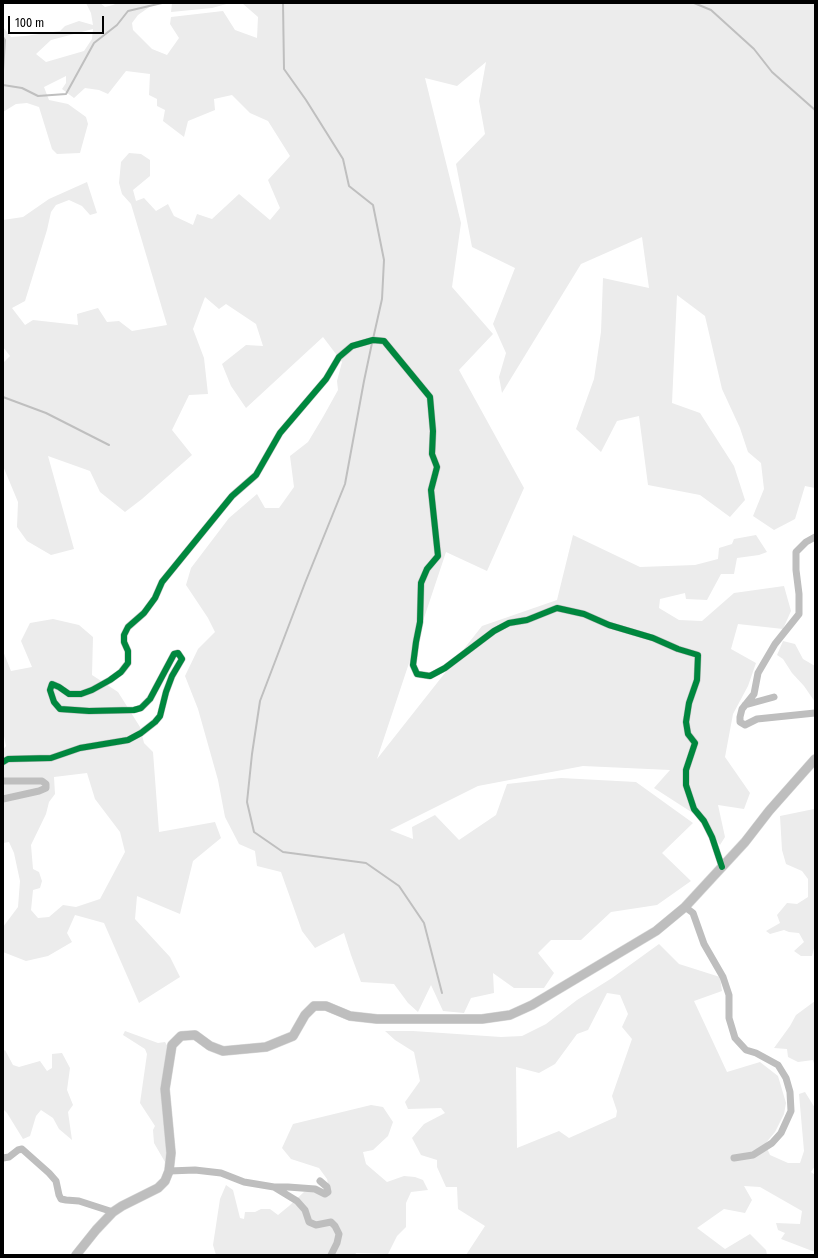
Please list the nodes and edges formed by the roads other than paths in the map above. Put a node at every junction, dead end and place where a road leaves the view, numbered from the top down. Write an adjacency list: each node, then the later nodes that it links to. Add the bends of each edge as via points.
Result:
1 (815, 537): 3 (street, via 796,552 799,614 775,644 758,673 754,694)
2 (774, 697): 3 (street)
3 (745, 705): 4 (street, via 740,717 740,722 744,725 757,719)
4 (815, 713)
5 (815, 759): 9 (main road)
6 (3, 762): 9 (street, via 8,759 51,758 80,748 128,740 155,722 160,716 172,676 182,658 178,653 174,654 150,699 141,708 134,710 60,709 54,702 50,690 52,684 59,686 68,694 81,694 121,672 128,663 128,651 124,642 128,627 144,613 162,582 232,496 256,475 280,433 326,379 338,357 352,346 373,340 384,341 430,397 432,454 437,467 431,490 438,556 427,569 421,583 420,622 413,665 417,674 430,676 445,668 494,631 510,623 527,620 557,608 584,614 698,655 697,680 686,722 688,734 695,743 686,770 686,786 694,809 712,837)
7 (3, 781): 8 (street, via 42,781 46,788)
8 (3, 799)
9 (722, 867): 10 (main road)
10 (685, 907): 12 (street, via 693,913 704,944 723,977 729,995 729,1018 735,1038 746,1050 778,1065 786,1078 790,1092 791,1111 781,1133 772,1143 753,1155); 13 (main road, via 656,931 532,1005 510,1015 482,1019 377,1019 350,1016 326,1006 314,1006 305,1015 293,1036 266,1047 223,1051 210,1046 195,1035 182,1036 172,1045 165,1090 171,1153)
11 (3, 1158): 16 (street, via 22,1149 49,1173 56,1182 61,1198)
12 (734, 1158)
13 (169, 1172): 15 (street, via 195,1170 221,1173 244,1182); 16 (main road, via 158,1188)
14 (320, 1181): 15 (street, via 327,1187 328,1192 325,1194 314,1189)
15 (274, 1187): 18 (street, via 297,1201 305,1210 310,1222 316,1225 331,1222 335,1226 339,1234)
16 (113, 1212): 17 (main road)
17 (76, 1255)
18 (331, 1255)

